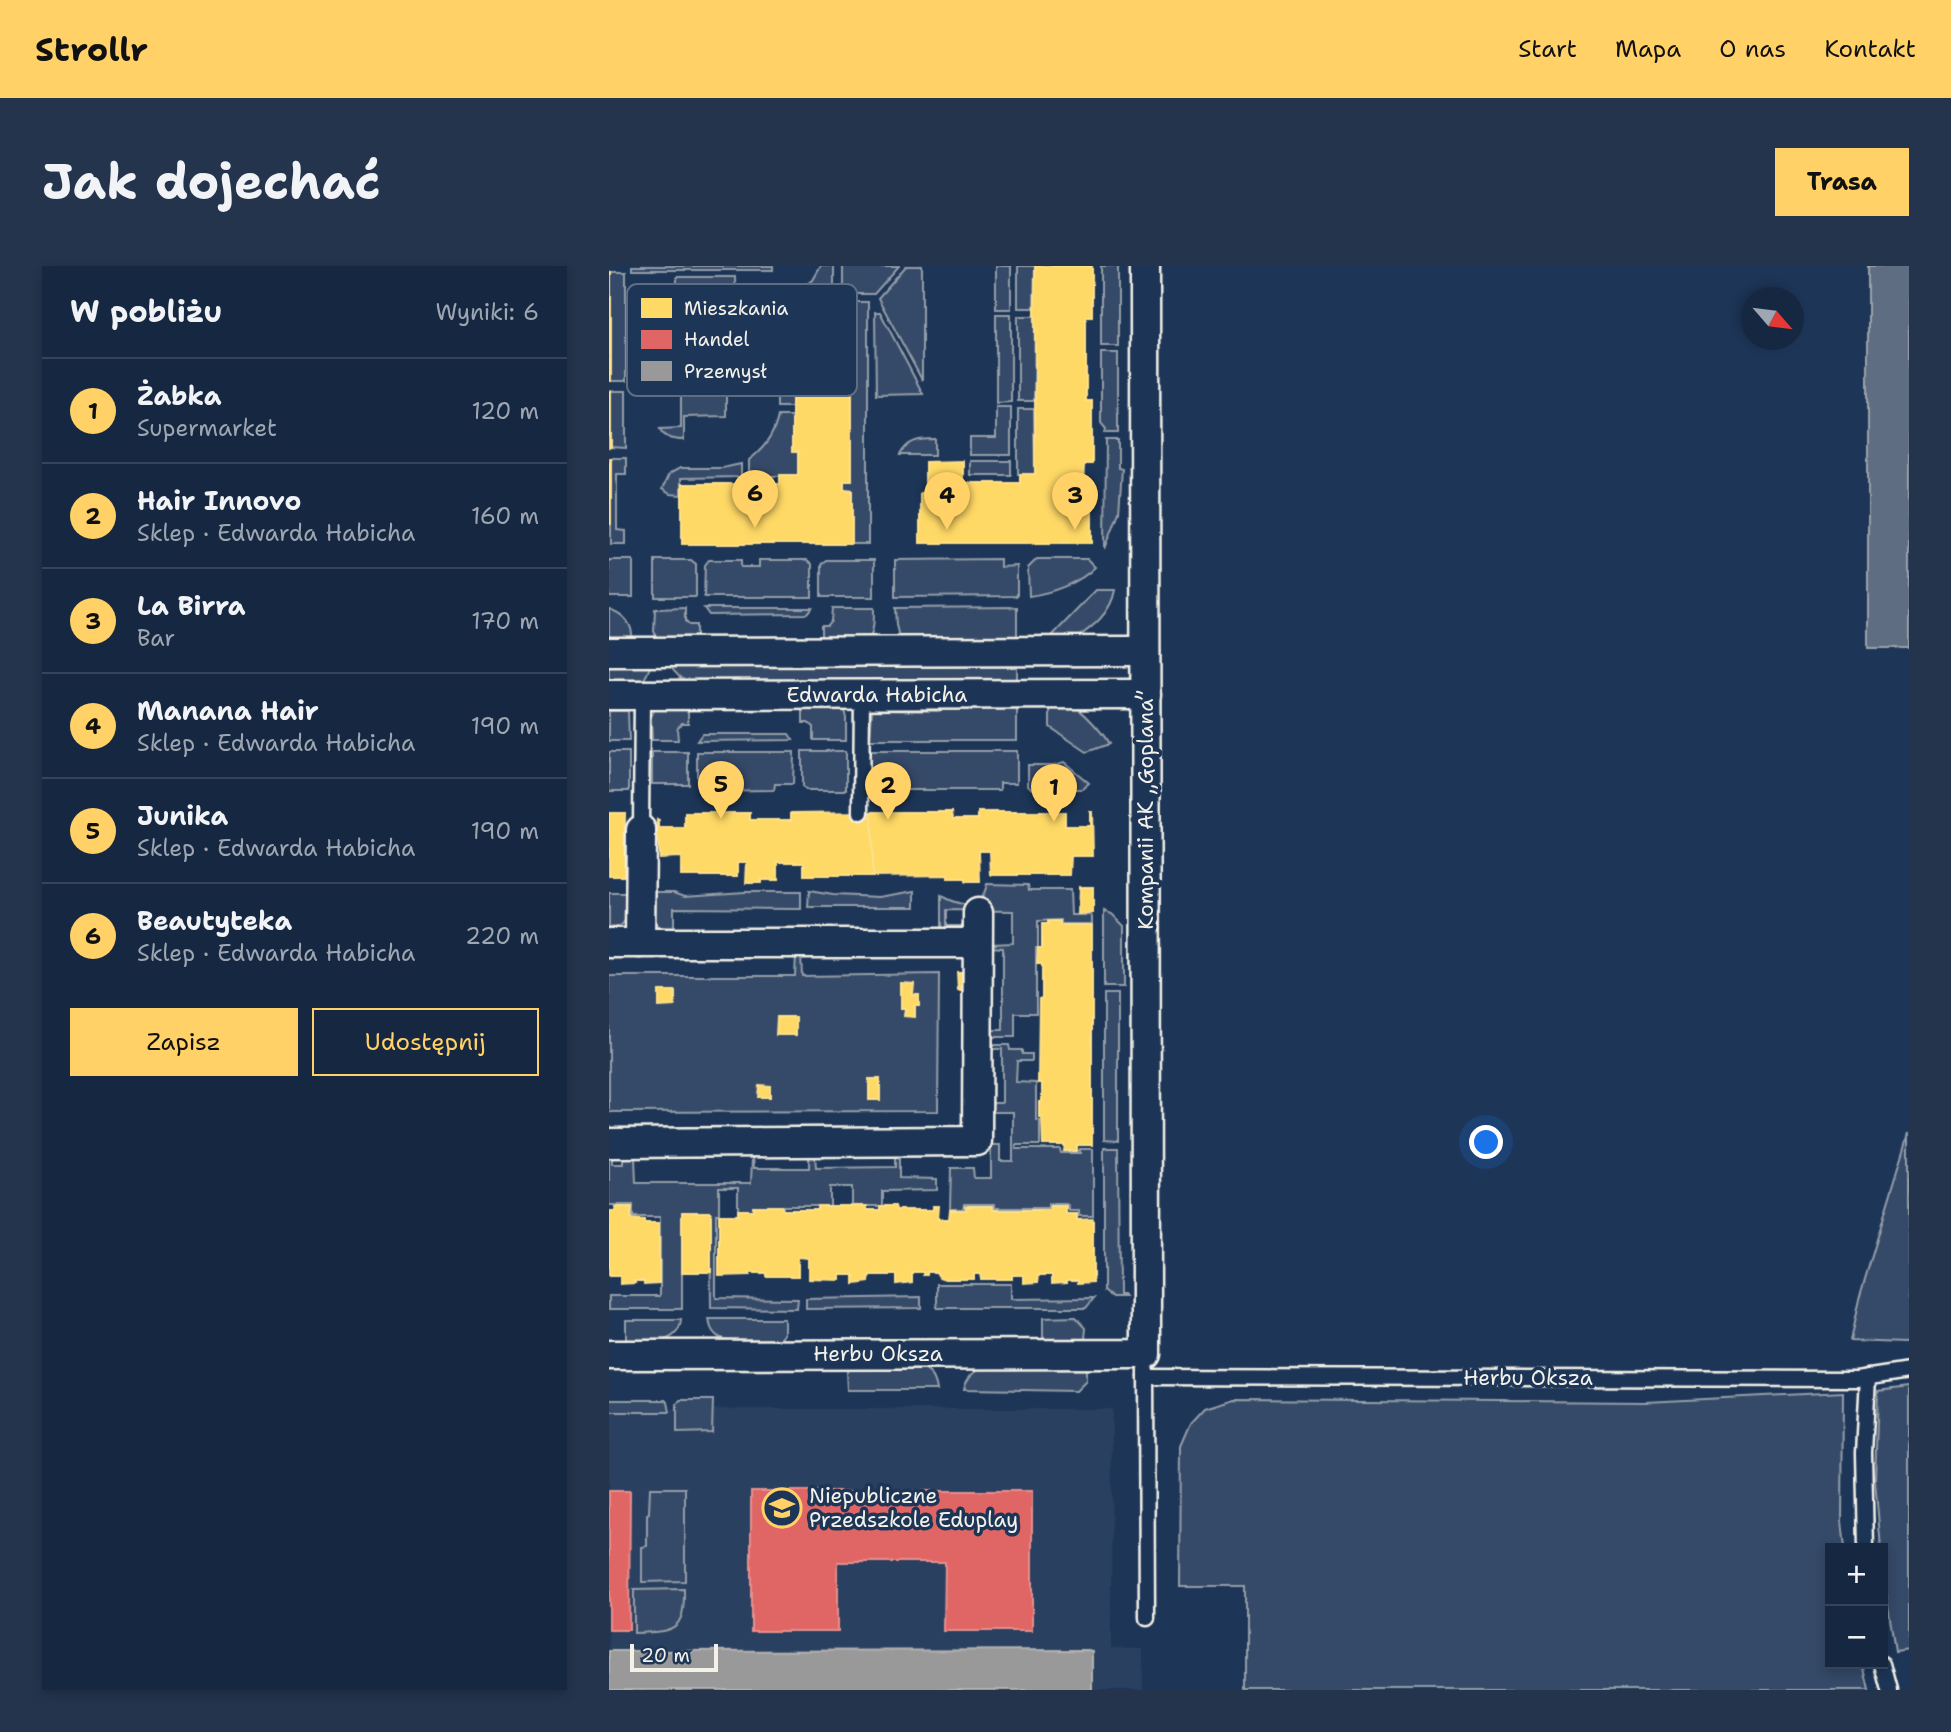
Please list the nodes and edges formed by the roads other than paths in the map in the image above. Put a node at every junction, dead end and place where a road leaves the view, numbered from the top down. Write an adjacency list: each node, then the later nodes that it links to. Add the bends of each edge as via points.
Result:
1 (1145, 266): 2 (street, Kompanii AK „Goplana”)
2 (1146, 651): 3 (street, Edwarda Habicha); 5 (street, Kompanii AK „Goplana”)
3 (609, 652)
4 (862, 694): 5 (street, Edwarda Habicha); 7 (street, Edwarda Habicha); 8 (lane)
5 (1146, 694): 16 (street, Kompanii AK „Goplana”)
6 (609, 695): 7 (street, Edwarda Habicha)
7 (642, 695): 9 (lane)
8 (861, 812)
9 (641, 830): 12 (street)
10 (978, 913): 13 (street)
11 (609, 943): 12 (street)
12 (640, 943): 13 (street)
13 (977, 943): 14 (street, via 977,1141)
14 (609, 1143)
15 (609, 1354): 16 (street, Herbu Oksza)
16 (1146, 1366): 18 (lane, Herbu Oksza); 20 (lane)
17 (1909, 1371): 18 (lane, Herbu Oksza)
18 (1868, 1377): 19 (lane)
19 (1866, 1543)
20 (1147, 1618)
21 (1883, 1669): 22 (lane)
22 (1889, 1690)

